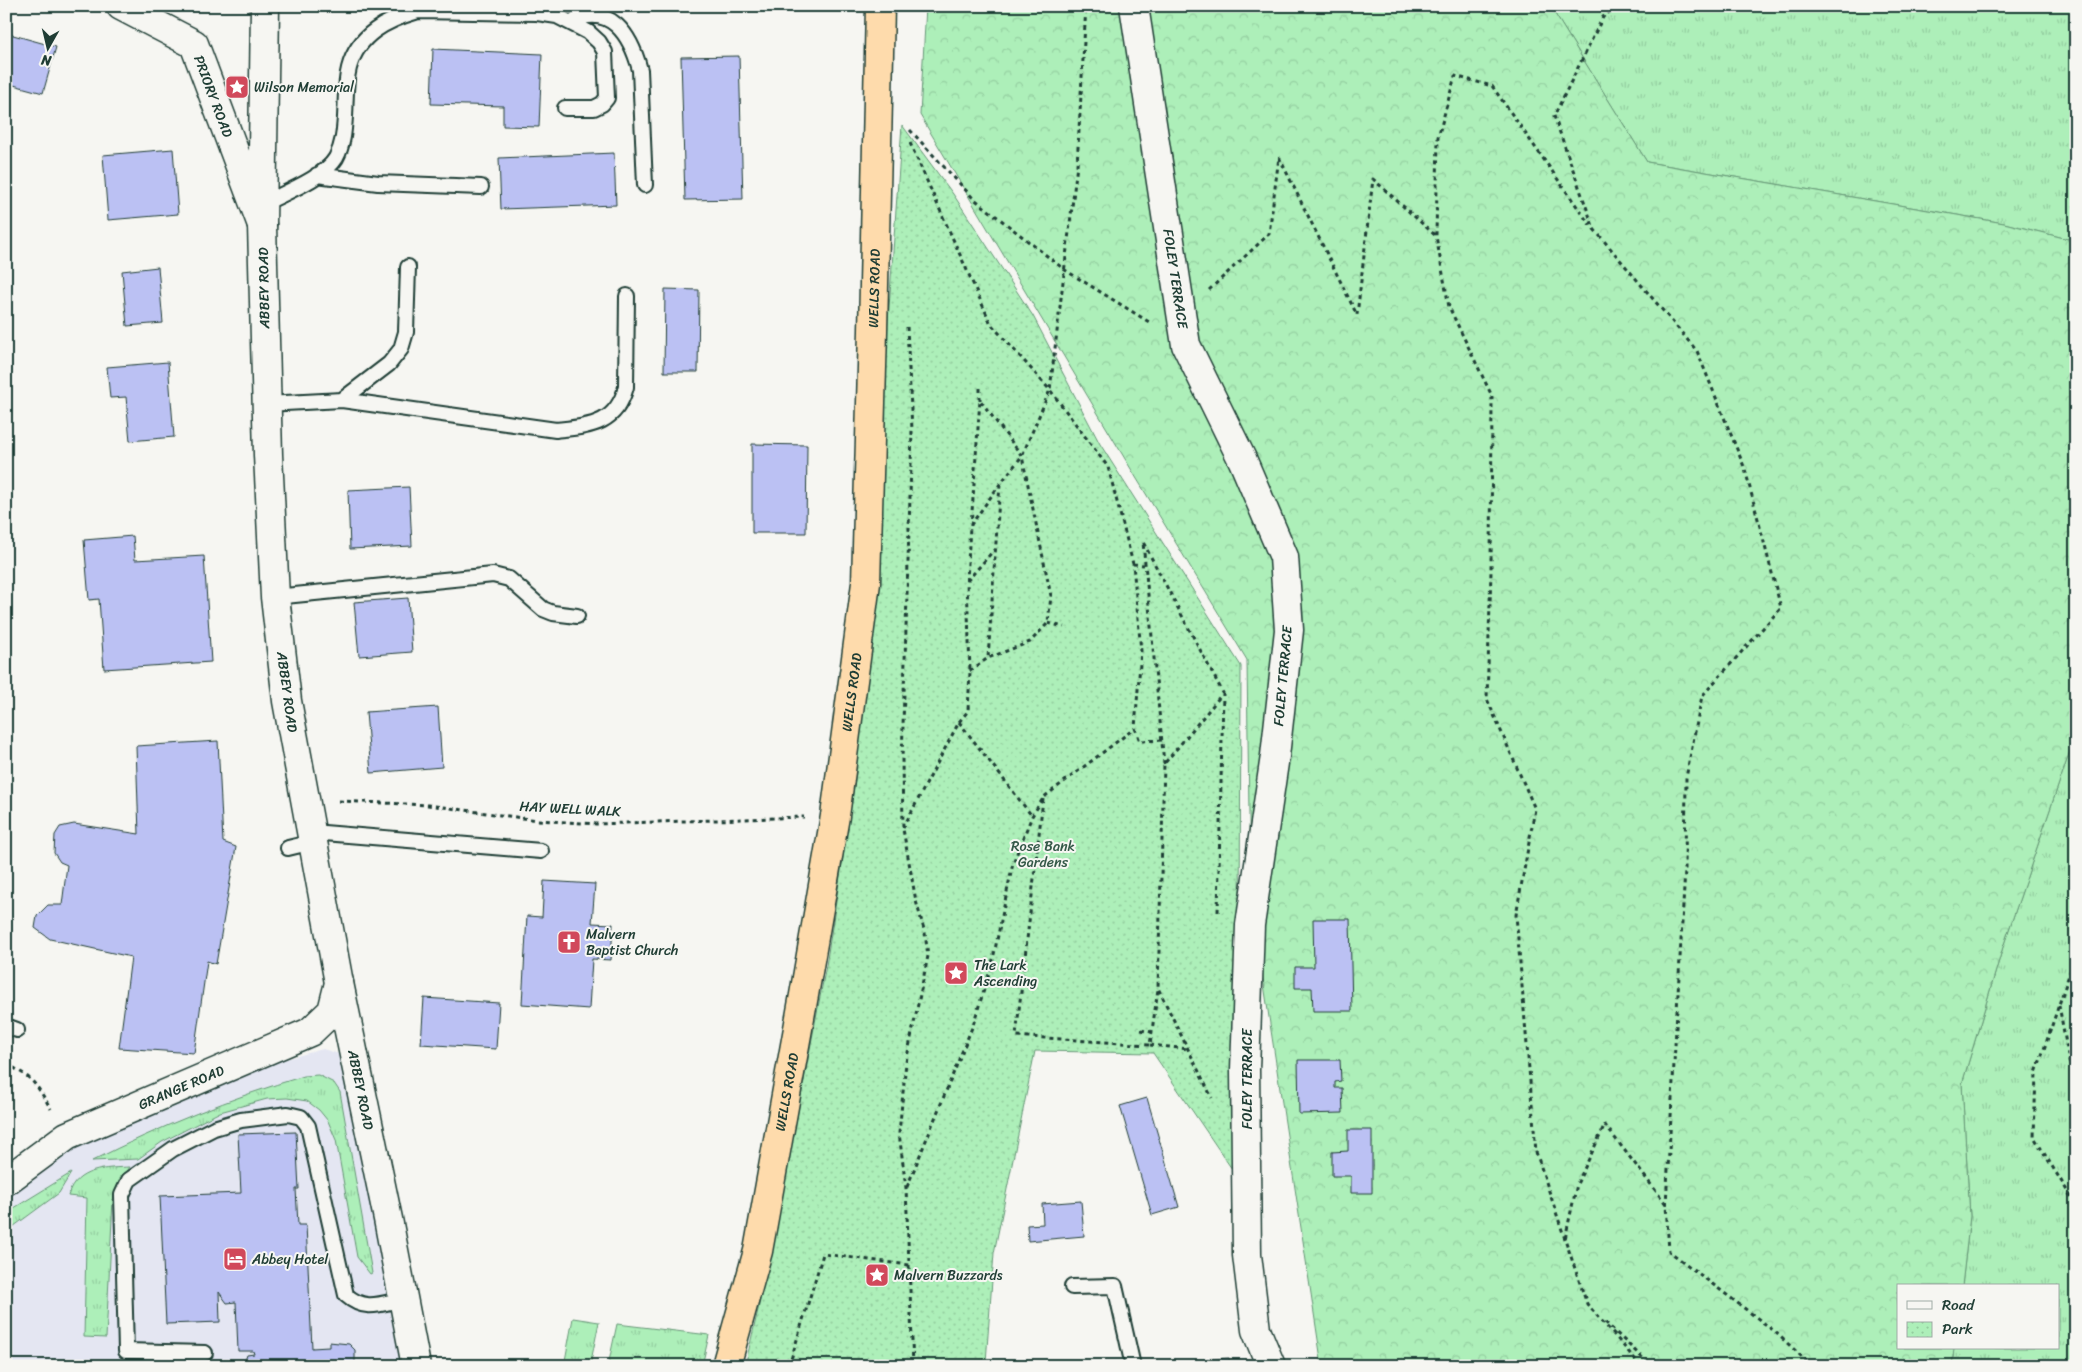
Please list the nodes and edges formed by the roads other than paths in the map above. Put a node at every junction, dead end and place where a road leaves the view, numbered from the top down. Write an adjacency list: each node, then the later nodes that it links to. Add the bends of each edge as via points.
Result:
1 (122, 6): 11 (street, PRIORY ROAD, via 194,44)
2 (265, 6): 11 (street, ABBEY ROAD)
3 (880, 6): 26 (highway, WELLS ROAD, via 866,584 835,816 758,1251)
4 (1134, 6): 28 (street, FOLEY TERRACE, via 1186,344 1243,460 1284,557 1289,630 1275,756 1250,925 1245,1070 1247,1255 1256,1330)
5 (401, 11): 6 (lane, via 537,13); 8 (lane, via 366,36 354,55 348,69 343,142 335,159)
6 (571, 22): 7 (lane, via 588,32 605,52 608,86 607,98 602,104 594,108); 9 (lane, via 583,16 600,15 627,35 636,52 640,70)
7 (565, 108)
8 (317, 175): 10 (lane, via 378,183); 11 (lane)
9 (645, 185)
10 (481, 187)
11 (262, 214): 15 (street, ABBEY ROAD)
12 (408, 267): 14 (lane, via 406,332 401,349 389,364)
13 (627, 296): 14 (lane, via 626,387 623,400 603,421 556,430)
14 (342, 400): 15 (lane)
15 (266, 404): 16 (street, ABBEY ROAD)
16 (275, 597): 17 (lane, via 493,575 509,579 543,609); 18 (street, ABBEY ROAD, via 288,702 306,800)
17 (577, 616)
18 (305, 841): 19 (lane); 20 (street, ABBEY ROAD)
19 (541, 852)
20 (339, 984): 21 (street, GRANGE ROAD, via 332,1011 310,1032 67,1136); 23 (street, ABBEY ROAD)
21 (6, 1181)
22 (1072, 1287): 27 (lane, via 1115,1286)
23 (403, 1299): 24 (lane, via 369,1306 356,1304 346,1294 308,1126 301,1117 288,1114 241,1120 214,1128 173,1149 129,1180 122,1194 126,1351); 25 (street, ABBEY ROAD)
24 (205, 1353)
25 (416, 1366)
26 (726, 1366)
27 (1133, 1366)
28 (1271, 1366)

